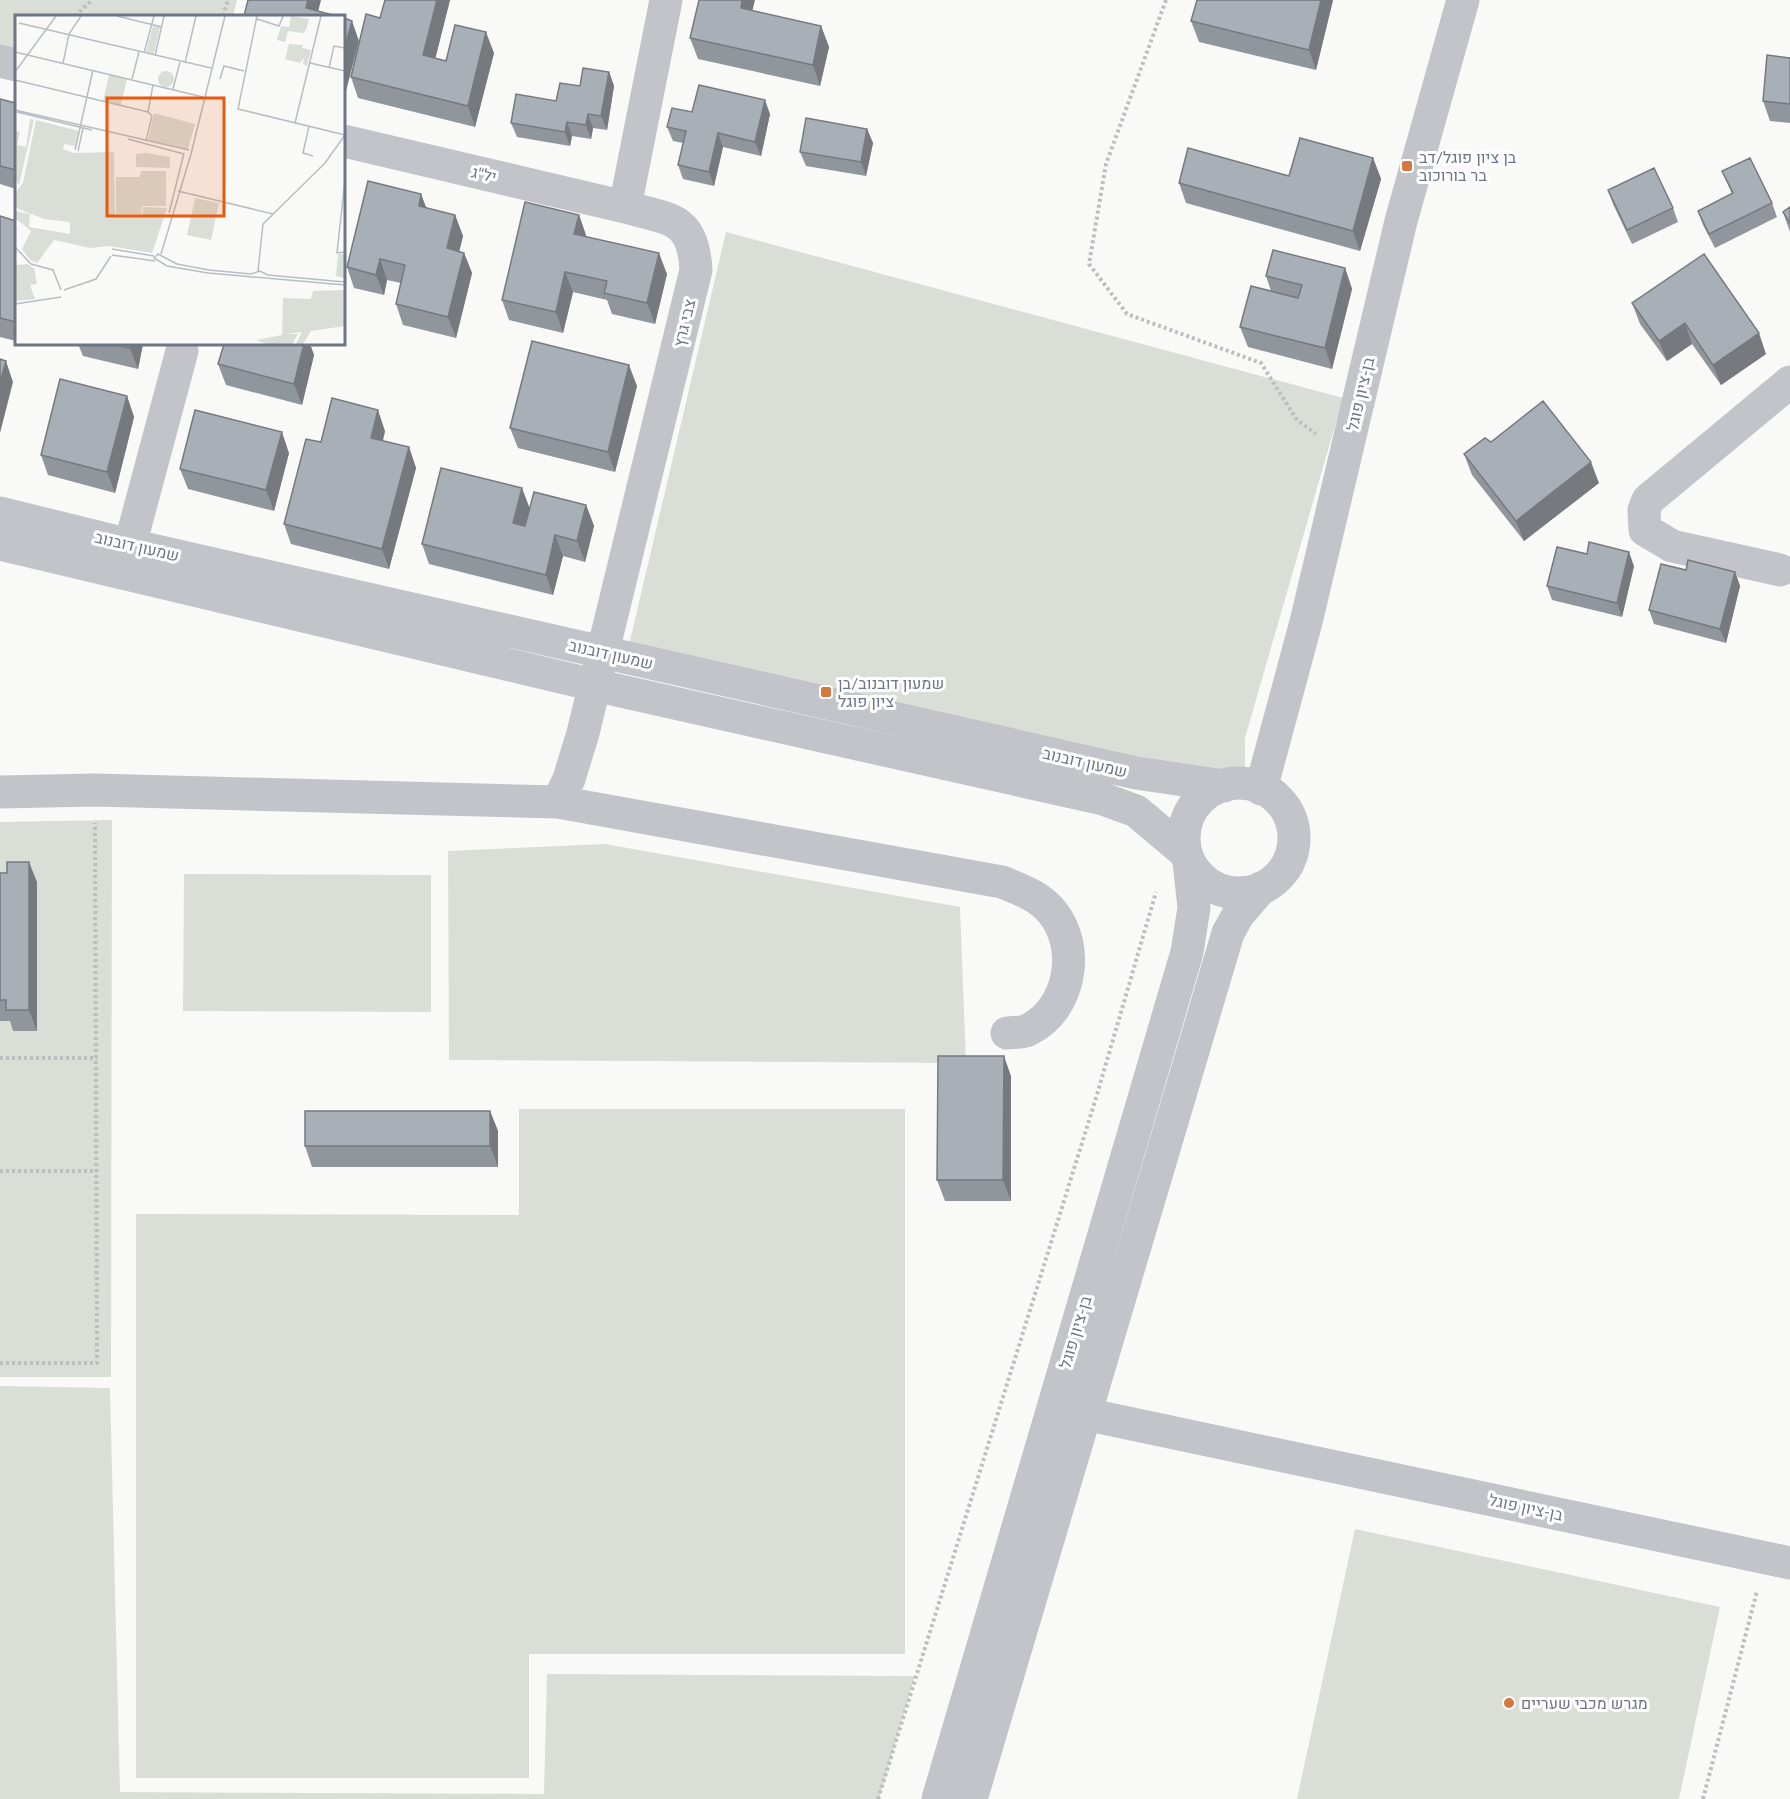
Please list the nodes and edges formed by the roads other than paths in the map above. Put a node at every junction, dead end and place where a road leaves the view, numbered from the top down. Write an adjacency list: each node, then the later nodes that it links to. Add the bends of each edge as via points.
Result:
1 (666, 0): 6 (street)
2 (1463, 0): 16 (street, בן-ציון פוגל, via 1401,221)
3 (0, 61): 4 (street)
4 (15, 65)
5 (345, 141): 6 (street, יל"ג)
6 (625, 207): 13 (street, צבי גרץ, via 674,221 686,229 695,246 696,270)
7 (182, 351): 11 (street)
8 (1790, 382): 12 (street, via 1648,500 1644,510 1645,530 1672,546)
9 (0, 513): 11 (street, שמעון דובנוב)
10 (0, 544): 14 (street, שמעון דובנוב)
11 (130, 545): 13 (street, שמעון דובנוב)
12 (1780, 570)
13 (603, 652): 14 (street, צבי גרץ); 15 (street, שמעון דובנוב, via 1136,773)
14 (594, 686): 18 (street, צבי גרץ, via 577,756); 19 (street, שמעון דובנוב, via 1103,799 1136,811)
15 (1224, 786): 16 (street, via 1243,784); 19 (street, via 1207,794 1194,808 1186,825)
16 (1262, 789): 20 (street, via 1288,813 1294,838 1291,856 1282,872)
17 (0, 792): 18 (street, via 95,790)
18 (558, 802): 21 (street, via 1002,882 1034,895 1053,913 1064,937 1069,966 1063,996 1047,1017 1028,1031)
19 (1188, 857): 20 (street, via 1202,878 1219,890 1240,893); 24 (street, בן-ציון פוגל, via 1194,908 1187,952)
20 (1261, 888): 22 (street, בן-ציון פוגל, via 1228,933)
21 (1007, 1033)
22 (1085, 1414): 23 (street, בן-ציון פוגל); 25 (street, בן-ציון פוגל)
23 (1778, 1560)
24 (938, 1799)
25 (971, 1799)

